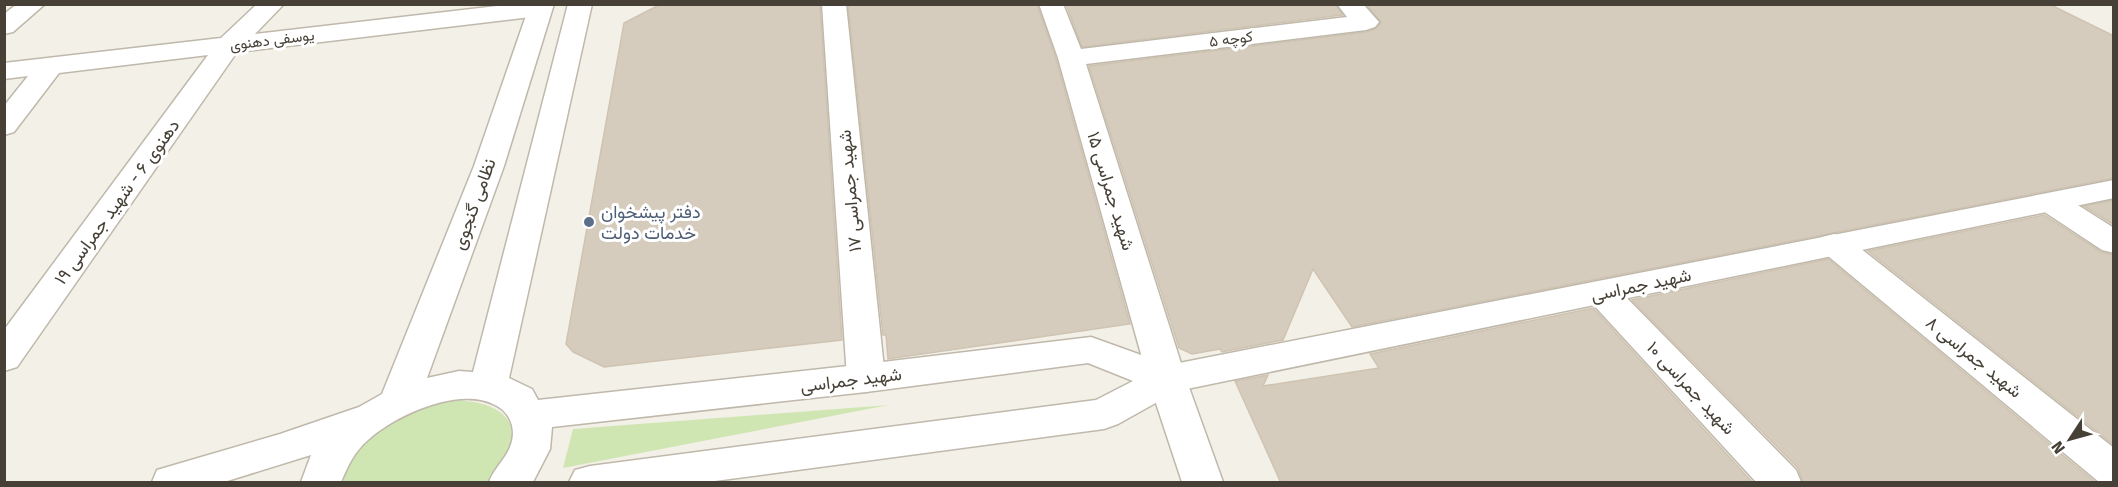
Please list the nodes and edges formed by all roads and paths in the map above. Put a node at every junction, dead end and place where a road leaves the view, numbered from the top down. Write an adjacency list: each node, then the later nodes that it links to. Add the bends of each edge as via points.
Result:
1 (33, 4): 8 (street)
2 (272, 4): 9 (street, دهنوی ۶ - شهید جمراسی ۱۹)
3 (834, 4): 20 (street, شهید جمراسی ۱۷)
4 (1051, 4): 10 (street, شهید جمراسی ۱۵)
5 (1349, 4): 10 (street, کوچه ۵, via 1366,22)
6 (583, 5): 22 (street)
7 (540, 7): 9 (street, یوسفی دهنوی); 23 (street, نظامی گنجوی, via 489,166)
8 (4, 27)
9 (229, 45): 11 (street, یوسفی دهنوی); 19 (street, دهنوی ۶ - شهید جمراسی ۱۹)
10 (1071, 58): 21 (street, شهید جمراسی ۱۵)
11 (50, 66): 12 (street, یوسفی دهنوی); 13 (street)
12 (4, 71)
13 (4, 126)
14 (2114, 189): 15 (street, شهید جمراسی)
15 (2051, 202): 16 (street); 17 (street, شهید جمراسی)
16 (2114, 243)
17 (1834, 244): 18 (street, شهید جمراسی); 25 (street, شهید جمراسی ۸)
18 (1602, 293): 21 (street, شهید جمراسی); 31 (street, شهید جمراسی ۱۰)
19 (4, 358)
20 (866, 378): 21 (street, شهید جمراسی, via 1091,350); 24 (street, شهید جمراسی)
21 (1167, 379): 29 (street, شهید جمراسی, via 1104,414); 30 (street, شهید جمراسی ۱۵)
22 (488, 387): 23 (street, via 460,385 430,390); 24 (street, via 507,392 522,402)
23 (386, 408): 26 (street, via 290,447); 27 (street, via 350,434 333,454)
24 (530, 415): 28 (street, via 534,433 529,453)
25 (2114, 471)
26 (172, 483)
27 (321, 483)
28 (509, 483)
29 (590, 483)
30 (1203, 483)
31 (1781, 483)

